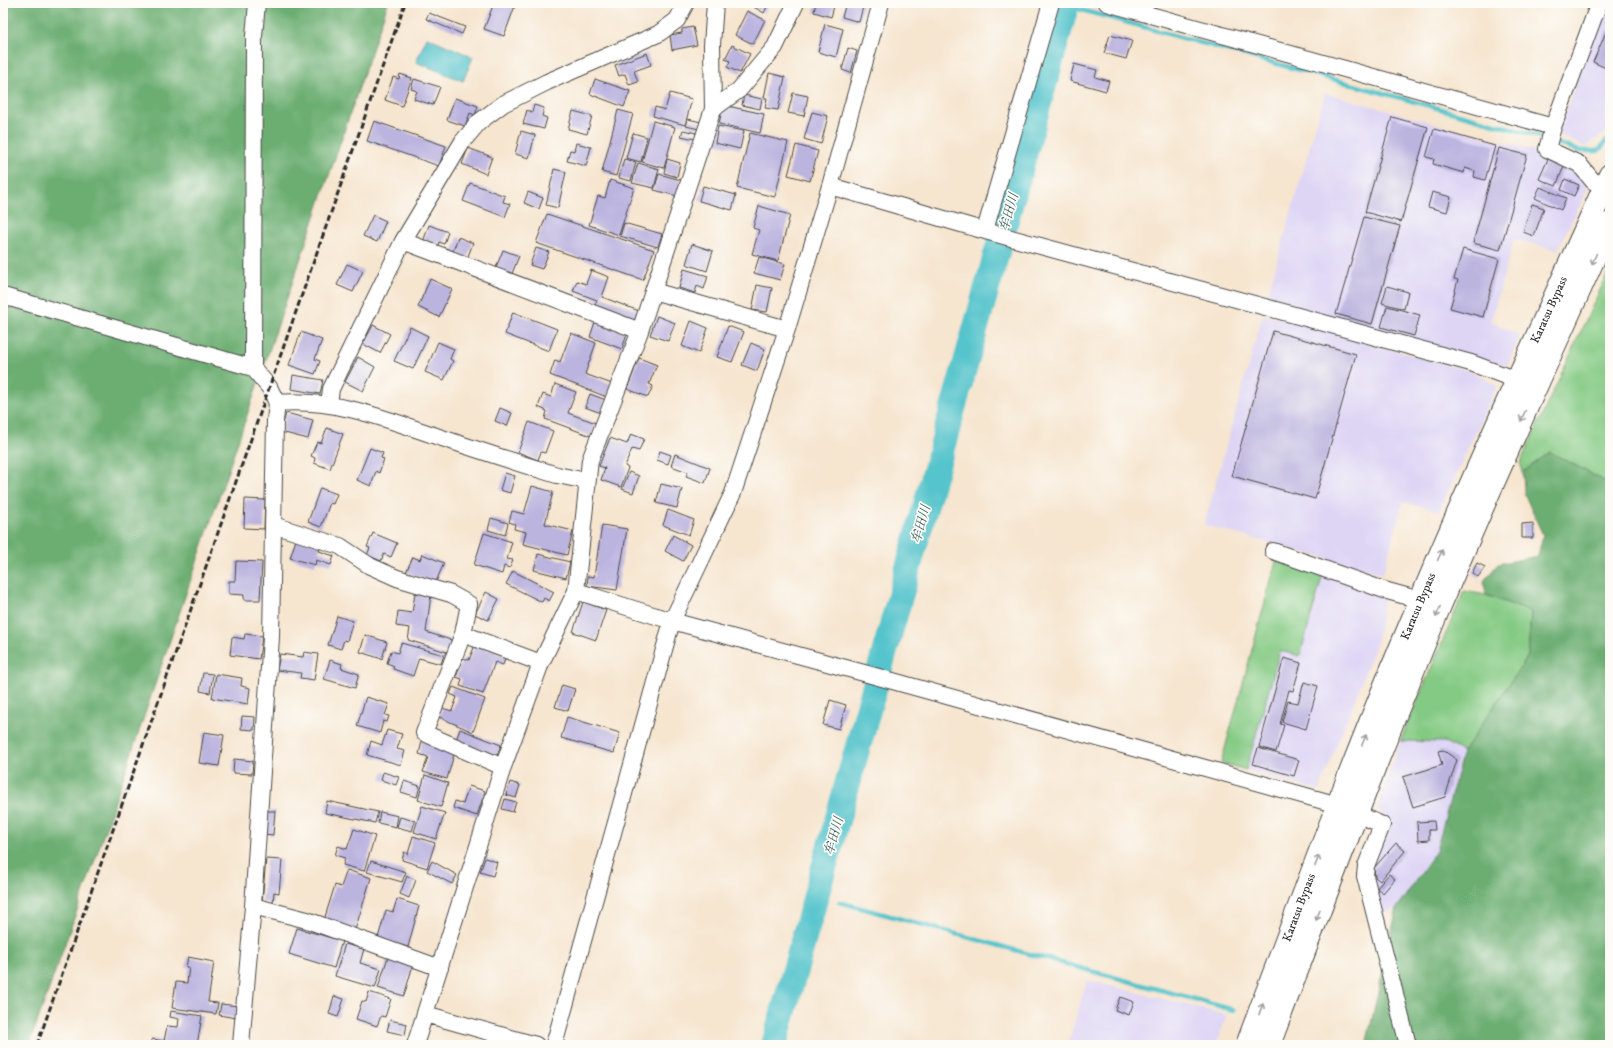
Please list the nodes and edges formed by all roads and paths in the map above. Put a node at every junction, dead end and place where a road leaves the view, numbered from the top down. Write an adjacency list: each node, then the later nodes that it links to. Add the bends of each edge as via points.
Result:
1 (257, 3): 20 (street, via 254,44)
2 (686, 3): 15 (street, via 677,20 658,34 547,82 503,104 479,122 463,141)
3 (715, 3): 9 (street, via 712,45)
4 (796, 3): 9 (street, via 774,48 739,90)
5 (882, 3): 12 (street)
6 (1051, 3): 14 (street)
7 (1107, 3): 10 (street)
8 (1599, 3): 10 (street)
9 (713, 109): 16 (street)
10 (1551, 136): 11 (street, via 1547,149 1579,164 1593,181)
11 (1607, 182): 21 (highway, Karatsu Bypass)
12 (830, 186): 14 (street); 18 (street)
13 (1610, 224): 21 (highway, Karatsu Bypass, one-way to 21)
14 (987, 231): 21 (street, via 1471,364)
15 (403, 241): 19 (street); 23 (street, via 331,389)
16 (653, 291): 18 (street); 19 (street)
17 (3, 296): 20 (street)
18 (787, 329): 29 (street, via 733,493)
19 (640, 330): 24 (street, via 590,460)
20 (252, 368): 22 (street, via 268,386)
21 (1526, 383): 28 (highway, Karatsu Bypass, one-way to 21); 33 (highway, Karatsu Bypass, one-way to 33, via 1440,607)
22 (277, 403): 23 (street, via 300,401); 25 (street)
23 (329, 404): 24 (street, via 375,416 557,475)
24 (587, 481): 27 (street)
25 (273, 525): 30 (street, via 340,546 370,566 397,578 451,594 469,604); 34 (street, via 271,637)
26 (1273, 551): 28 (street)
27 (576, 591): 29 (street); 31 (street)
28 (1420, 600): 33 (highway, Karatsu Bypass, one-way to 28)
29 (672, 621): 33 (street); 40 (street)
30 (463, 634): 31 (street); 32 (street, via 424,734)
31 (541, 663): 32 (street)
32 (503, 766): 35 (street)
33 (1347, 809): 41 (highway, Karatsu Bypass, one-way to 33); 42 (highway, Karatsu Bypass, one-way to 42); 43 (street, via 1382,825 1366,866 1365,876)
34 (253, 906): 35 (street, via 306,920); 37 (street)
35 (440, 968): 36 (street)
36 (425, 1014): 38 (street); 39 (street)
37 (240, 1045)
38 (416, 1045)
39 (536, 1045)
40 (554, 1045)
41 (1247, 1045)
42 (1269, 1045)
43 (1408, 1045)

